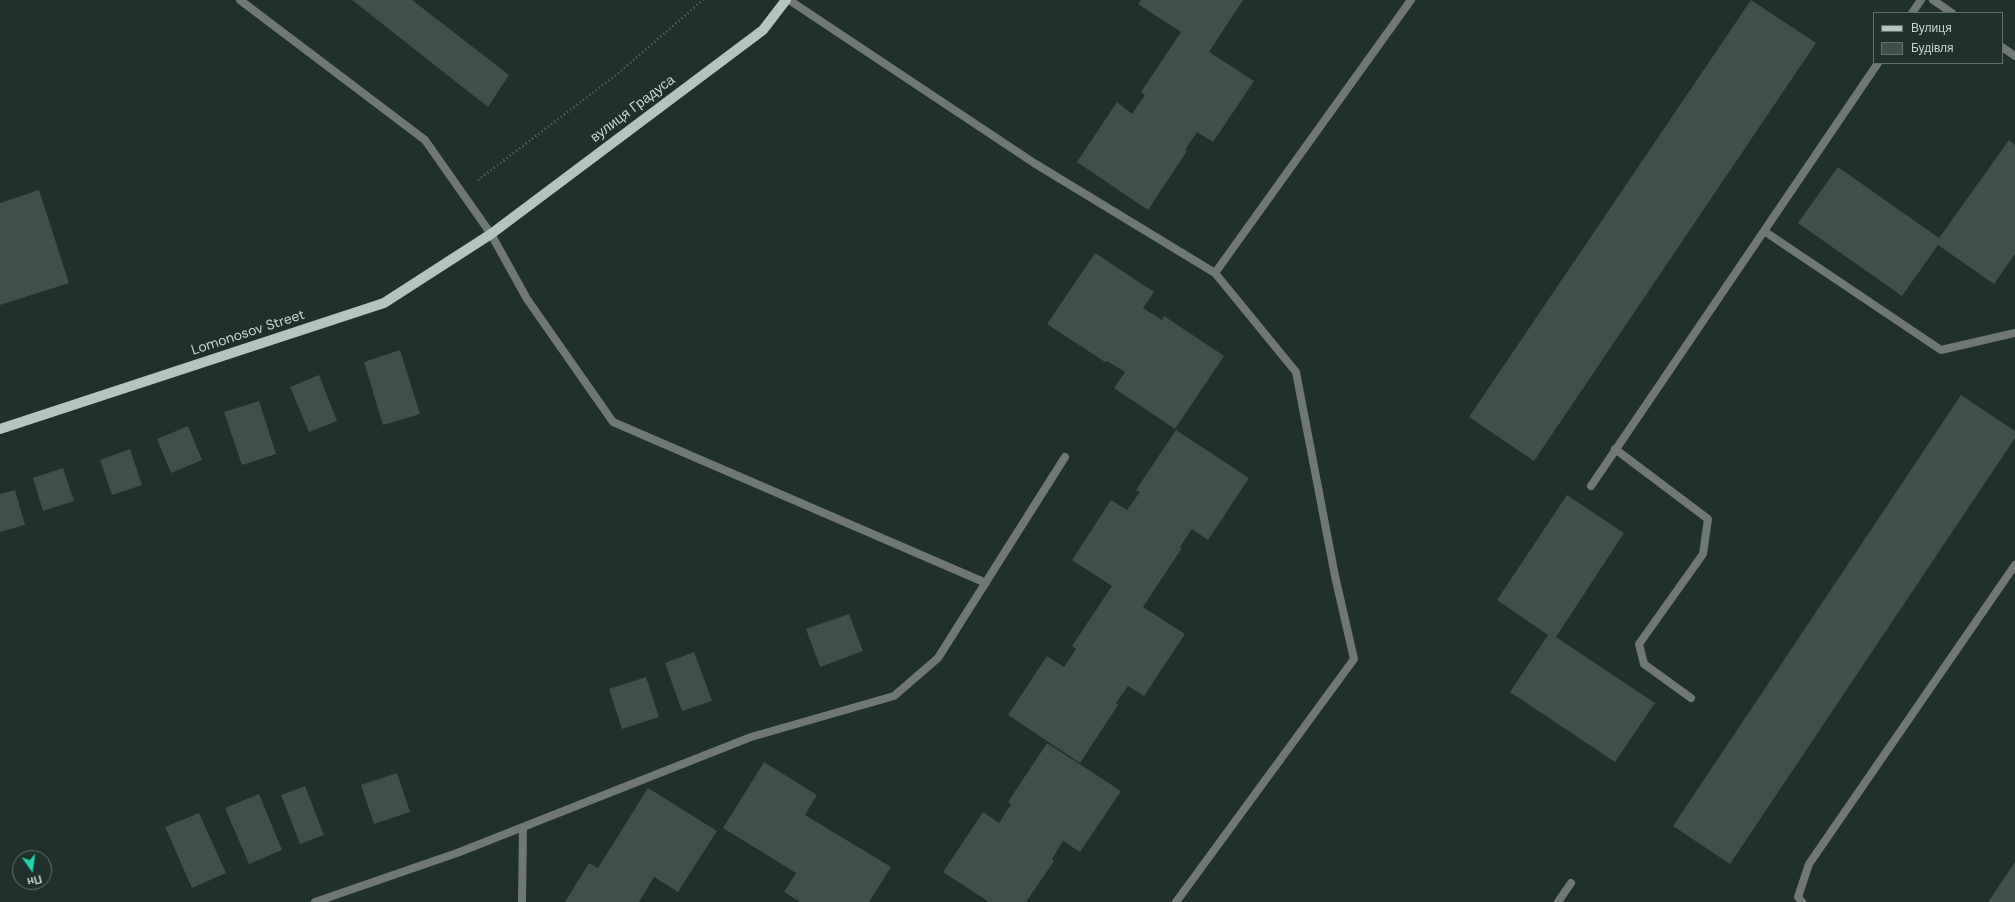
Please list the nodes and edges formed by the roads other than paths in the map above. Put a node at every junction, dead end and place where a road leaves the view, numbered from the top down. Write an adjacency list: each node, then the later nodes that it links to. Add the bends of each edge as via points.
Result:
1 (240, 0): 12 (street, via 426,140)
2 (787, 0): 12 (main road, вулиця Градуса, via 763,30); 13 (street, via 1034,163)
3 (1411, 0): 13 (street)
4 (1921, 0): 6 (street)
5 (1933, 0): 7 (street)
6 (1913, 12)
7 (1951, 12)
8 (2003, 48): 9 (street)
9 (2015, 56)
10 (1877, 64): 11 (street)
11 (1764, 231): 14 (street, via 1941,350); 16 (street)
12 (491, 234): 15 (main road, Lomonosov Street, via 384,303); 20 (street, via 527,299 613,422)
13 (1215, 273): 26 (street, via 1296,372 1335,576 1354,659)
14 (2015, 333)
15 (0, 429)
16 (1615, 449): 18 (street); 21 (street, via 1708,519 1703,554 1639,644 1644,664)
17 (1065, 457): 20 (street)
18 (1591, 486)
19 (2015, 565): 28 (street, via 1809,864 1798,897)
20 (986, 583): 22 (street, via 938,658 894,696 751,737)
21 (1691, 698)
22 (523, 827): 24 (street, via 457,853); 25 (street)
23 (1571, 883): 27 (street)
24 (315, 902)
25 (522, 902)
26 (1176, 902)
27 (1558, 902)
28 (1802, 902)

